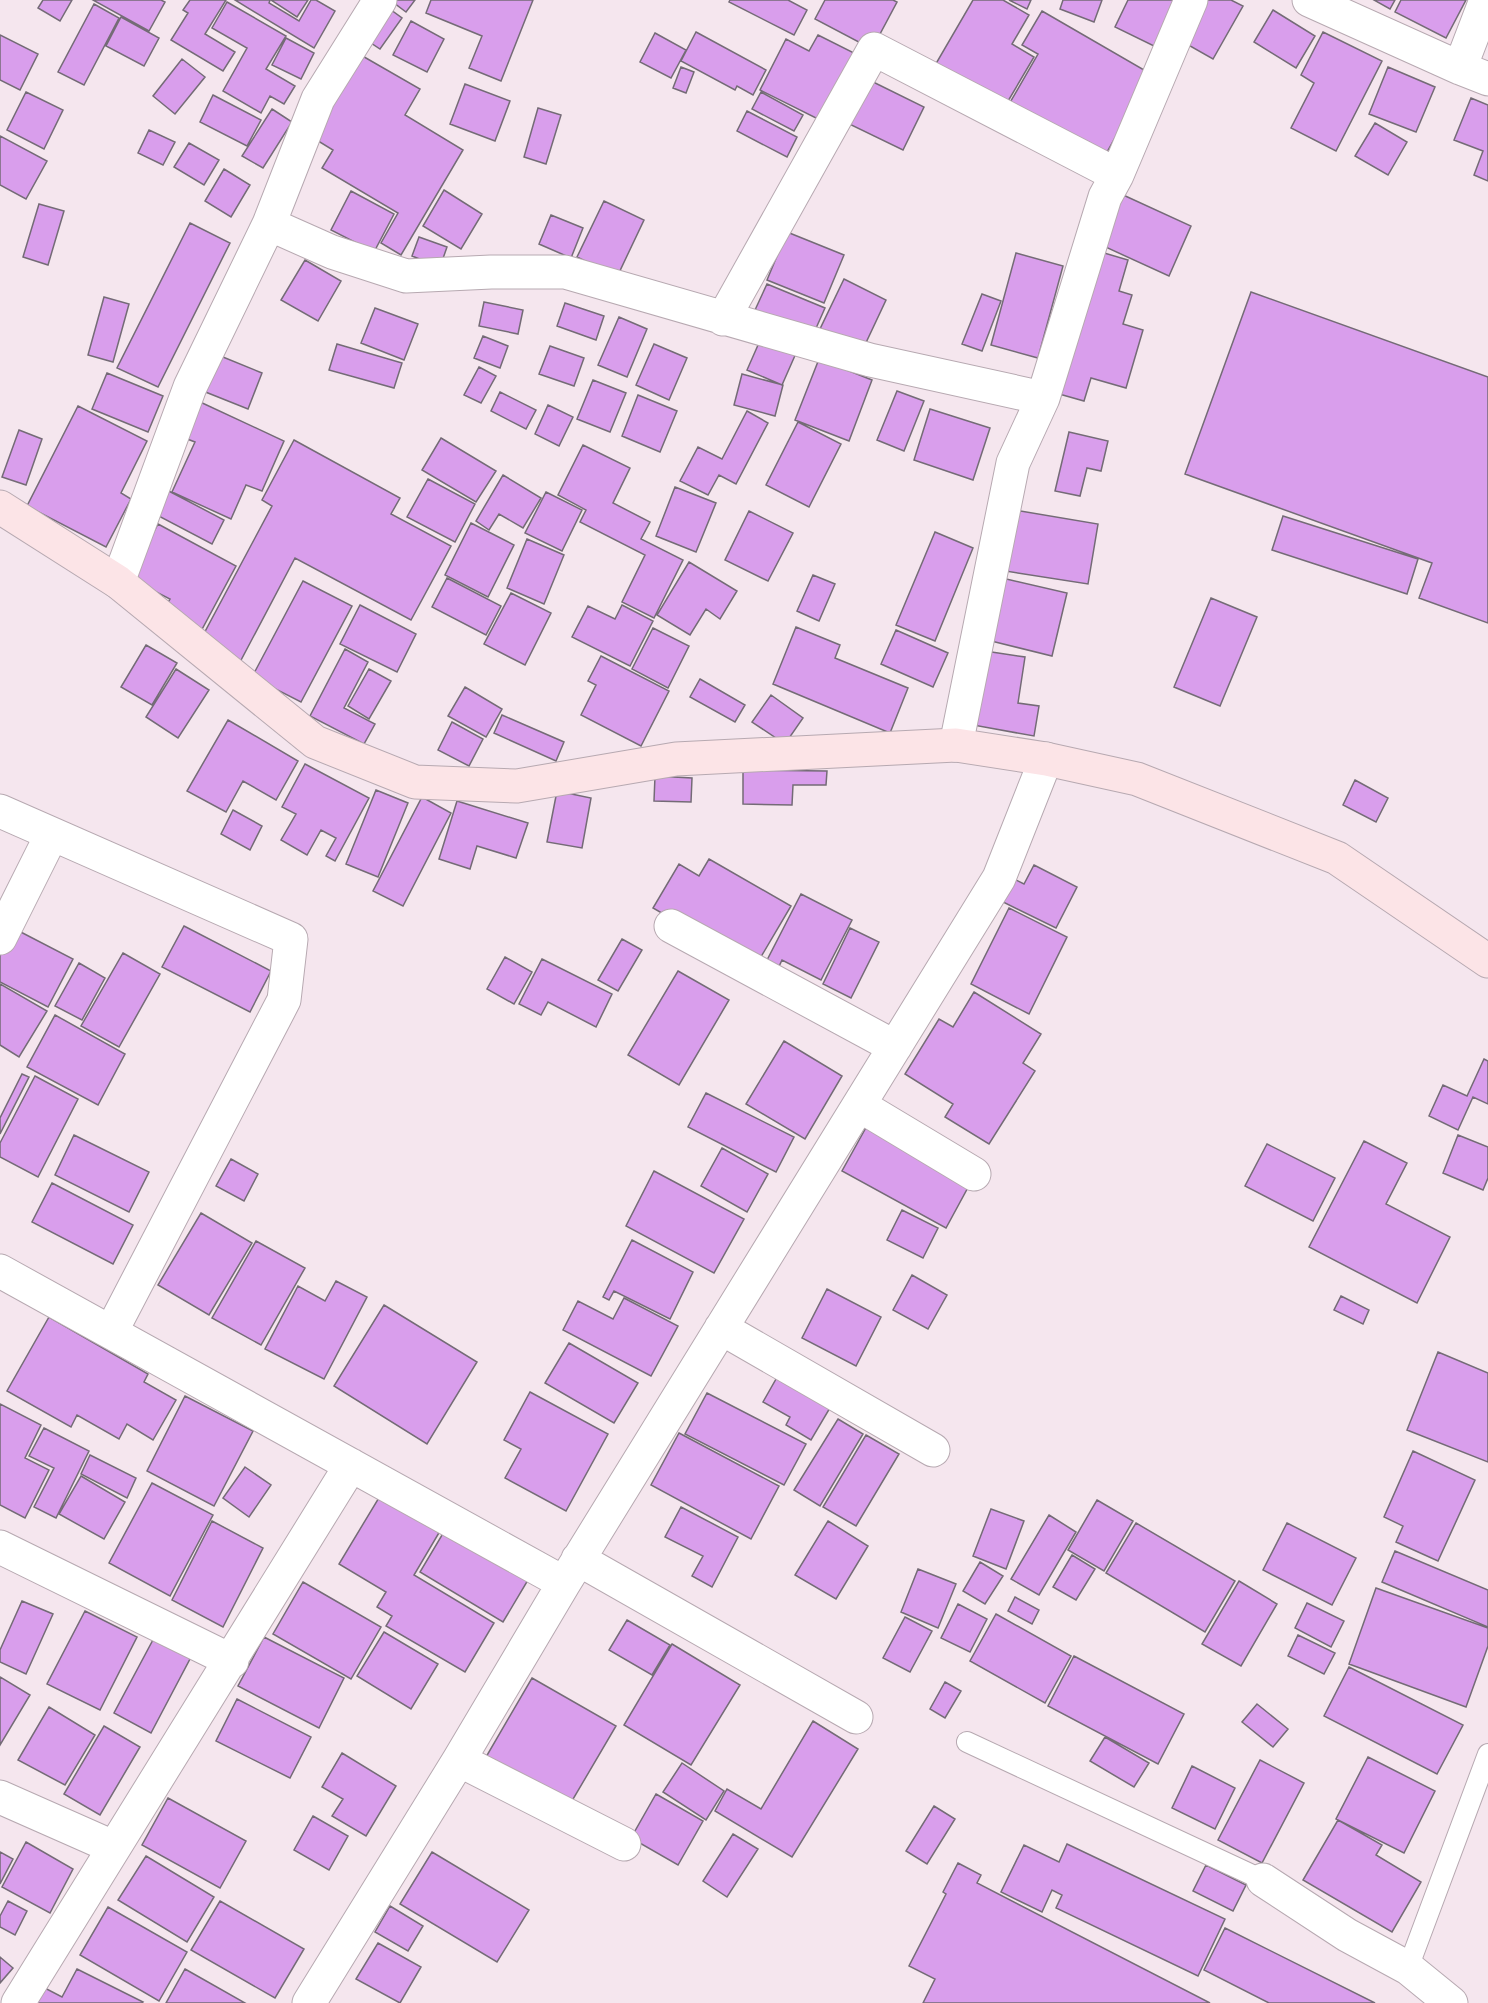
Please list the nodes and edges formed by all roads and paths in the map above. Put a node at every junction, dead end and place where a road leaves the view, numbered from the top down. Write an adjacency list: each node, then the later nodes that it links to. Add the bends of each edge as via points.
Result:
1 (380, 0): 7 (street, via 318,99)
2 (1191, 0): 6 (street)
3 (1309, 0): 5 (street)
4 (1486, 0): 5 (street)
5 (1474, 74)
6 (1117, 175): 8 (street, via 874,49); 9 (street, via 1105,197)
7 (269, 224): 8 (street, via 332,252 406,276 565,272); 11 (street, via 190,387)
8 (723, 319): 9 (street, via 870,360)
9 (1043, 398): 12 (street, via 1013,462)
10 (0, 507): 11 (street)
11 (118, 582): 12 (street, via 315,742 415,782 517,786 676,759)
12 (956, 745): 13 (street)
13 (1046, 759): 18 (street, via 1137,779 1337,858); 19 (street, via 999,878)
14 (0, 811): 15 (street)
15 (52, 834): 17 (street); 24 (street, via 291,939 284,1000)
16 (670, 926): 19 (street)
17 (0, 938)
18 (1488, 961)
19 (895, 1047): 20 (street)
20 (859, 1106): 21 (street); 23 (street)
21 (974, 1174)
22 (0, 1271): 24 (street)
23 (721, 1328): 25 (street); 28 (street)
24 (111, 1332): 26 (street)
25 (933, 1450)
26 (351, 1466): 28 (street); 29 (street)
27 (0, 1547): 29 (street)
28 (571, 1571): 30 (street); 33 (street)
29 (232, 1661): 36 (street)
30 (856, 1717)
31 (967, 1742): 37 (lane)
32 (1488, 1754): 38 (lane)
33 (459, 1760): 35 (street); 40 (street)
34 (0, 1797): 36 (street)
35 (624, 1844)
36 (113, 1847): 39 (street)
37 (1263, 1880): 38 (street, via 1347,1935)
38 (1408, 1968): 41 (street)
39 (18, 2003)
40 (309, 2003)
41 (1451, 2003)

